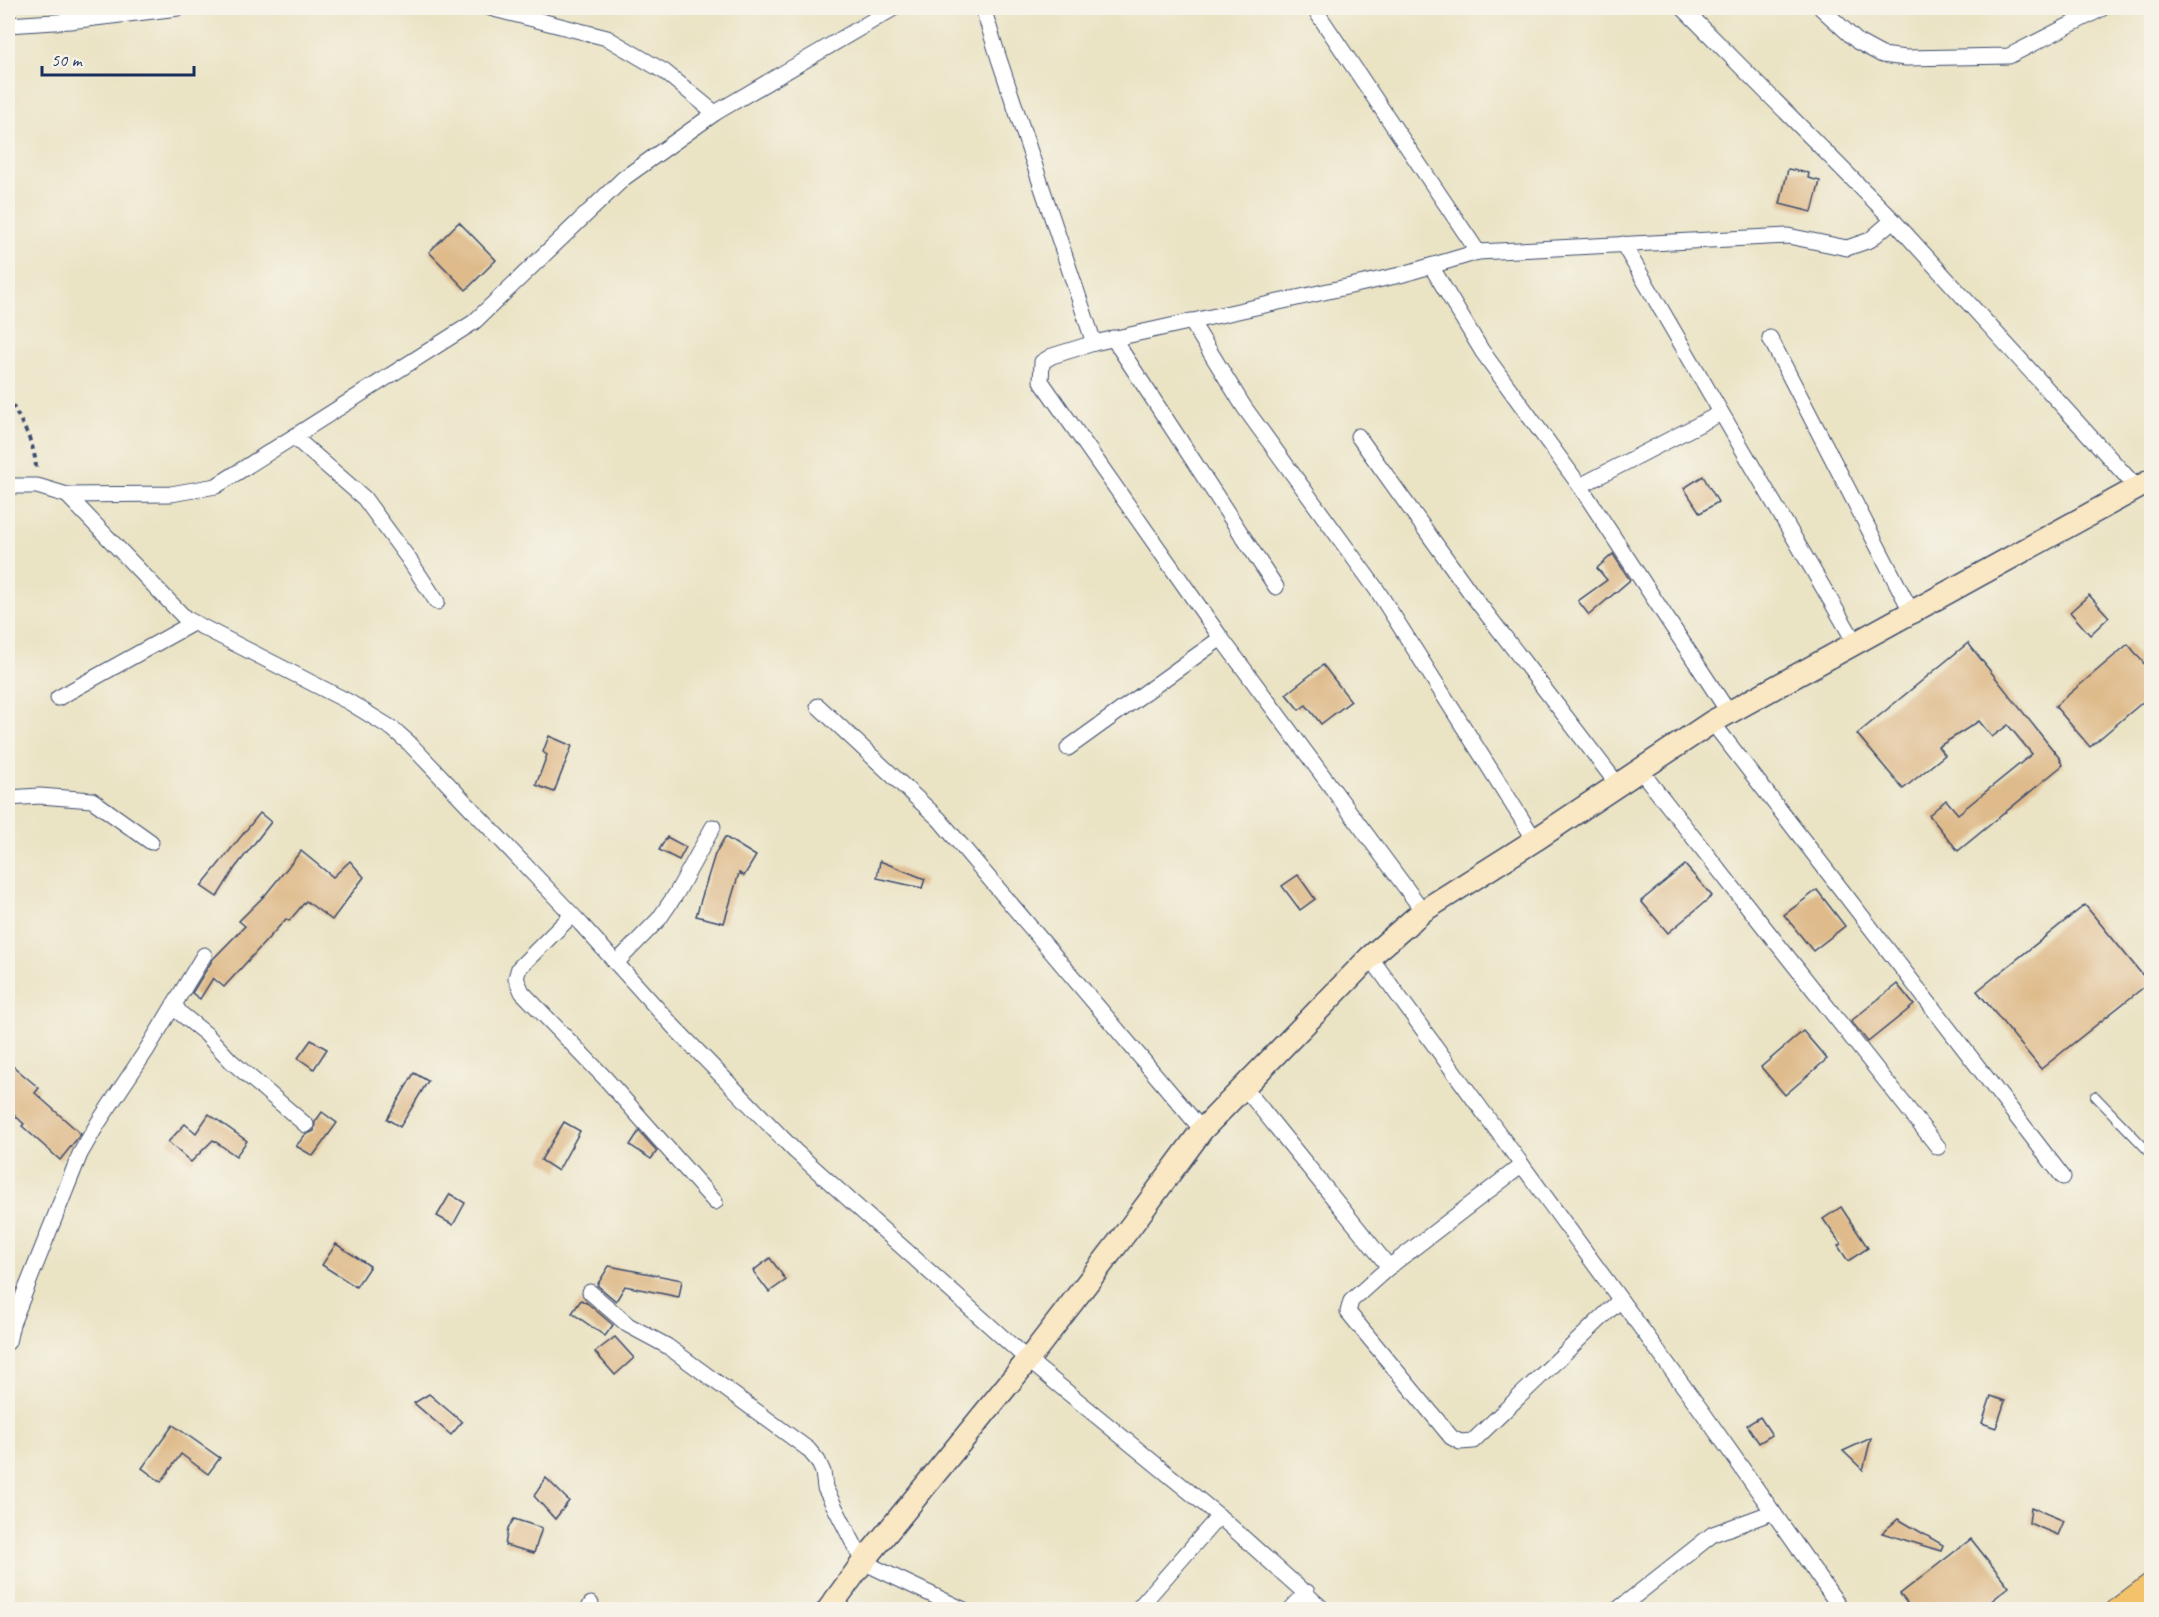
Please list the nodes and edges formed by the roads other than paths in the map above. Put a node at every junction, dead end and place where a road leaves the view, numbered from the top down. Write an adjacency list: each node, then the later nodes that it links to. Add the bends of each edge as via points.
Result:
1 (178, 8): 9 (street)
2 (490, 8): 10 (street, via 607,38 665,72)
3 (894, 8): 10 (street)
4 (983, 8): 18 (street)
5 (1314, 8): 13 (street)
6 (1683, 8): 11 (street)
7 (1821, 8): 8 (street, via 1858,42 1882,55 1906,58 2009,56)
8 (2103, 8)
9 (8, 25)
10 (715, 113): 21 (street, via 624,178 474,322)
11 (1893, 220): 12 (street, via 1870,240 1847,248 1788,236); 24 (street)
12 (1623, 244): 13 (street); 19 (street)
13 (1478, 252): 14 (street)
14 (1431, 266): 15 (street); 23 (street, via 1482,351)
15 (1191, 321): 16 (street); 40 (street, via 1244,407 1377,590)
16 (1113, 338): 18 (street); 26 (street)
17 (1770, 338): 28 (street)
18 (1094, 343): 30 (street, via 1042,362 1041,381)
19 (1721, 413): 23 (street); 31 (street)
20 (1358, 436): 37 (street, via 1470,592)
21 (294, 437): 25 (street, via 216,486 171,494); 27 (street, via 364,498)
22 (8, 486): 25 (street, via 37,486)
23 (1580, 486): 34 (street)
24 (2147, 491): 28 (street)
25 (67, 495): 29 (street)
26 (1276, 587)
27 (437, 602)
28 (1912, 613): 31 (street)
29 (193, 622): 32 (street); 43 (street, via 349,702 393,729)
30 (1221, 638): 35 (street); 42 (street)
31 (1856, 644): 34 (street)
32 (58, 698)
33 (818, 706): 51 (street, via 939,819)
34 (1721, 718): 36 (street); 55 (street, via 1877,939)
35 (1068, 748)
36 (1640, 770): 37 (street); 52 (street)
37 (1618, 785): 40 (street)
38 (8, 798): 41 (street, via 92,800)
39 (713, 827): 46 (street, via 659,919)
40 (1535, 840): 42 (street)
41 (151, 842)
42 (1423, 911): 45 (street)
43 (572, 915): 46 (street); 56 (street, via 519,968 516,978 522,992)
44 (204, 955): 47 (street)
45 (1370, 957): 48 (street); 54 (street)
46 (616, 963): 62 (street, via 795,1151)
47 (174, 1004): 50 (street, via 231,1061); 60 (street, via 80,1154)
48 (1244, 1087): 51 (street); 57 (street)
49 (2095, 1096): 53 (lane)
50 (306, 1125)
51 (1202, 1130): 62 (street)
52 (1938, 1146)
53 (2151, 1155)
54 (1522, 1165): 57 (street); 59 (street)
55 (2063, 1178)
56 (715, 1202)
57 (1389, 1268): 59 (street, via 1351,1301 1348,1312 1451,1437 1460,1442 1473,1441)
58 (590, 1292): 65 (street, via 628,1325 667,1346 808,1449 818,1461 825,1488)
59 (1620, 1300): 63 (street)
60 (10, 1322): 61 (street)
61 (8, 1342)
62 (1028, 1360): 64 (street); 65 (street)
63 (1773, 1512): 73 (street, via 1713,1534); 74 (street)
64 (1219, 1516): 67 (street); 70 (street)
65 (862, 1562): 68 (street); 69 (street)
66 (2151, 1586): 75 (main road)
67 (1307, 1592): 71 (street); 72 (street)
68 (828, 1610)
69 (964, 1610)
70 (1137, 1610)
71 (1290, 1610)
72 (1324, 1610)
73 (1617, 1610)
74 (1842, 1610)
75 (2120, 1610)

